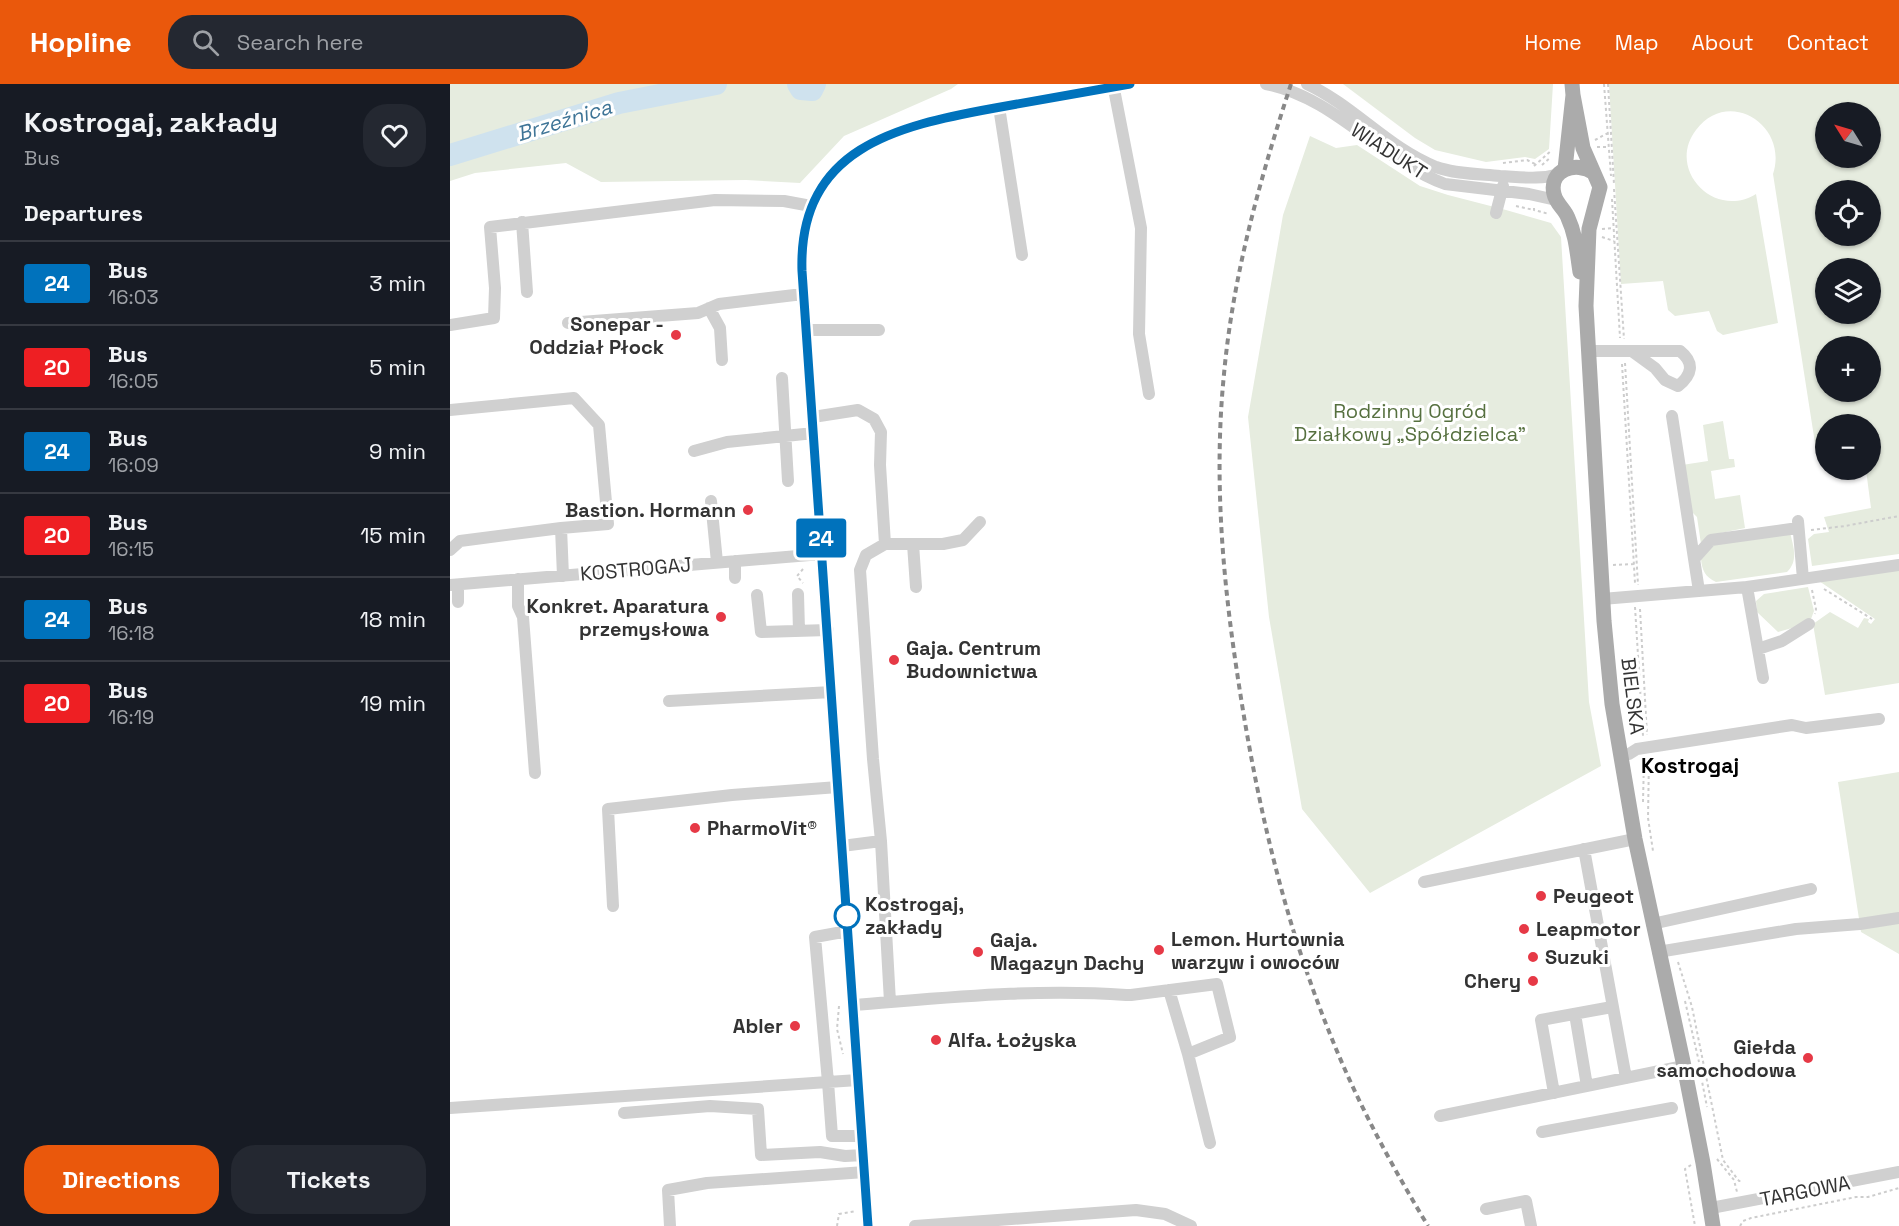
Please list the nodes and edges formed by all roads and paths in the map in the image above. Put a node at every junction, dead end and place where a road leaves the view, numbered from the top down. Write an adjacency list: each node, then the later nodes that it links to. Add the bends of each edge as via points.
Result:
1 (1130, 84): 5 (street)
2 (1266, 84): 11 (street, WIADUKT, via 1326,108 1397,160 1434,180)
3 (1307, 84): 10 (street, WIADUKT, via 1340,102 1407,151 1438,167)
4 (1606, 84): 27 (path)
5 (1113, 86): 7 (street); 30 (street, via 1141,228 1140,334)
6 (1572, 90): 8 (main road, BIELSKA); 9 (main road, BIELSKA, via 1583,148)
7 (999, 107): 14 (street, via 923,122 872,144 831,175); 17 (street)
8 (1562, 171): 9 (main road, via 1580,166); 10 (street, WIADUKT, via 1538,178); 13 (main road, BIELSKA, via 1553,187)
9 (1594, 173): 12 (main road, BIELSKA, via 1600,187)
10 (1516, 177): 11 (street)
11 (1502, 191): 13 (street, WIADUKT, via 1536,195); 15 (street)
12 (1596, 202): 13 (main road, via 1576,212); 20 (main road, BIELSKA, via 1589,229)
13 (1560, 205): 20 (main road, BIELSKA, via 1574,230)
14 (811, 206): 16 (street, via 784,201 715,201); 19 (street, via 801,247)
15 (1496, 213)
16 (522, 222): 18 (street); 23 (street, via 490,227 494,318)
17 (1022, 255)
18 (527, 292)
19 (804, 294): 21 (street); 24 (street)
20 (1586, 306): 26 (main road, BIELSKA)
21 (709, 308): 22 (street, via 698,313); 28 (street, via 720,328)
22 (568, 323)
23 (450, 325)
24 (806, 330): 25 (street); 33 (street)
25 (879, 330)
26 (1589, 351): 27 (street); 64 (main road, BIELSKA)
27 (1626, 352): 50 (path)
28 (722, 360)
29 (782, 378): 35 (street)
30 (1149, 394)
31 (450, 410): 42 (street, via 574,398 599,425 608,524)
32 (1672, 416): 47 (street)
33 (813, 417): 34 (street); 43 (street, via 858,410 874,419 881,432)
34 (814, 433): 35 (street); 46 (street)
35 (786, 435): 36 (street, via 727,442); 37 (street)
36 (694, 451)
37 (789, 481)
38 (711, 501): 49 (street)
39 (1899, 516): 41 (path, via 1845,526)
40 (980, 522): 44 (street, via 963,540)
41 (1798, 527): 47 (street, via 1711,540); 56 (street)
42 (561, 528): 45 (street, via 460,541); 53 (street)
43 (885, 544): 44 (street); 83 (street, via 866,555 860,570)
44 (913, 544): 58 (street)
45 (450, 550)
46 (822, 554): 48 (street, KOSTROGAJ); 68 (street)
47 (1694, 559): 60 (street)
48 (735, 561): 49 (street, KOSTROGAJ); 54 (street)
49 (717, 562): 53 (street, KOSTROGAJ)
50 (1635, 564): 51 (path); 63 (path)
51 (1613, 565)
52 (1899, 565): 56 (street)
53 (563, 576): 55 (street, KOSTROGAJ)
54 (735, 578)
55 (518, 579): 57 (street, KOSTROGAJ); 77 (street)
56 (1808, 579): 59 (street); 66 (path); 67 (path, via 1816,609)
57 (454, 585): 65 (street)
58 (916, 587)
59 (1747, 587): 60 (street); 70 (street)
60 (1699, 591): 63 (street)
61 (798, 594): 69 (street)
62 (757, 595): 69 (street, via 760,632)
63 (1637, 596): 64 (street); 75 (path)
64 (1602, 599): 76 (main road, BIELSKA)
65 (458, 602)
66 (1872, 619)
67 (1809, 624): 70 (street, via 1782,641)
68 (828, 630): 69 (street); 72 (street)
69 (799, 632)
70 (1758, 649): 71 (street)
71 (1763, 678)
72 (832, 692): 73 (street); 78 (street)
73 (669, 700)
74 (1879, 719): 75 (street, via 1806,728 1792,725)
75 (1646, 748): 76 (street); 79 (path); 87 (path, via 1648,818)
76 (1620, 756): 82 (main road, BIELSKA)
77 (536, 773)
78 (838, 787): 84 (street); 90 (street, via 608,809)
79 (1643, 807)
80 (1643, 813): 81 (path)
81 (1644, 821)
82 (1640, 834): 85 (street); 86 (path); 92 (main road, BIELSKA)
83 (881, 841): 84 (street); 96 (street)
84 (842, 846): 93 (street)
85 (1584, 849): 88 (street); 98 (street)
86 (1649, 851)
87 (1654, 856)
88 (1424, 882)
89 (1811, 889): 92 (street)
90 (613, 906)
91 (1899, 918): 94 (street, via 1796,929)
92 (1652, 924): 94 (main road, BIELSKA)
93 (848, 931): 97 (street); 104 (street, via 815,937)
94 (1667, 950): 101 (main road, BIELSKA); 109 (path, via 1689,1015); 119 (path, via 1692,1007 1723,1160 1739,1181)
95 (1169, 990): 96 (street, via 1126,995 989,994); 100 (street); 100 (street, via 1217,984 1230,1037)
96 (890, 1002): 97 (street)
97 (853, 1005): 103 (street)
98 (1612, 1006): 99 (street); 102 (street)
99 (1575, 1014): 105 (street); 106 (street, via 1541,1020)
100 (1188, 1054): 114 (street)
101 (1684, 1066): 102 (street); 122 (main road, BIELSKA)
102 (1626, 1078): 105 (street)
103 (858, 1080): 104 (street); 113 (street)
104 (828, 1082): 107 (street); 113 (street, via 832,1136)
105 (1587, 1086): 106 (street)
106 (1554, 1093): 111 (street)
107 (450, 1108)
108 (1672, 1108): 112 (street)
109 (1708, 1111)
110 (624, 1113): 116 (street, via 710,1106 758,1108 761,1155)
111 (1440, 1116)
112 (1542, 1132)
113 (862, 1136): 116 (street)
114 (1210, 1143)
115 (1716, 1152): 121 (path, via 1734,1180)
116 (864, 1155): 117 (street)
117 (865, 1172): 124 (street); 126 (street, via 707,1183 668,1190)
118 (1899, 1172): 121 (street, TARGOWA)
119 (1743, 1180)
120 (1899, 1188): 125 (path)
121 (1740, 1203): 122 (street, TARGOWA); 125 (path)
122 (1711, 1208): 132 (main road, BIELSKA)
123 (1486, 1209): 131 (street, via 1526,1201)
124 (867, 1210): 127 (path, via 839,1214); 128 (street)
125 (1743, 1221): 133 (path)
126 (669, 1226)
127 (837, 1226)
128 (868, 1226)
129 (915, 1226): 130 (street, via 1136,1210 1165,1214)
130 (1191, 1226)
131 (1531, 1226)
132 (1713, 1226)
133 (1740, 1226)

